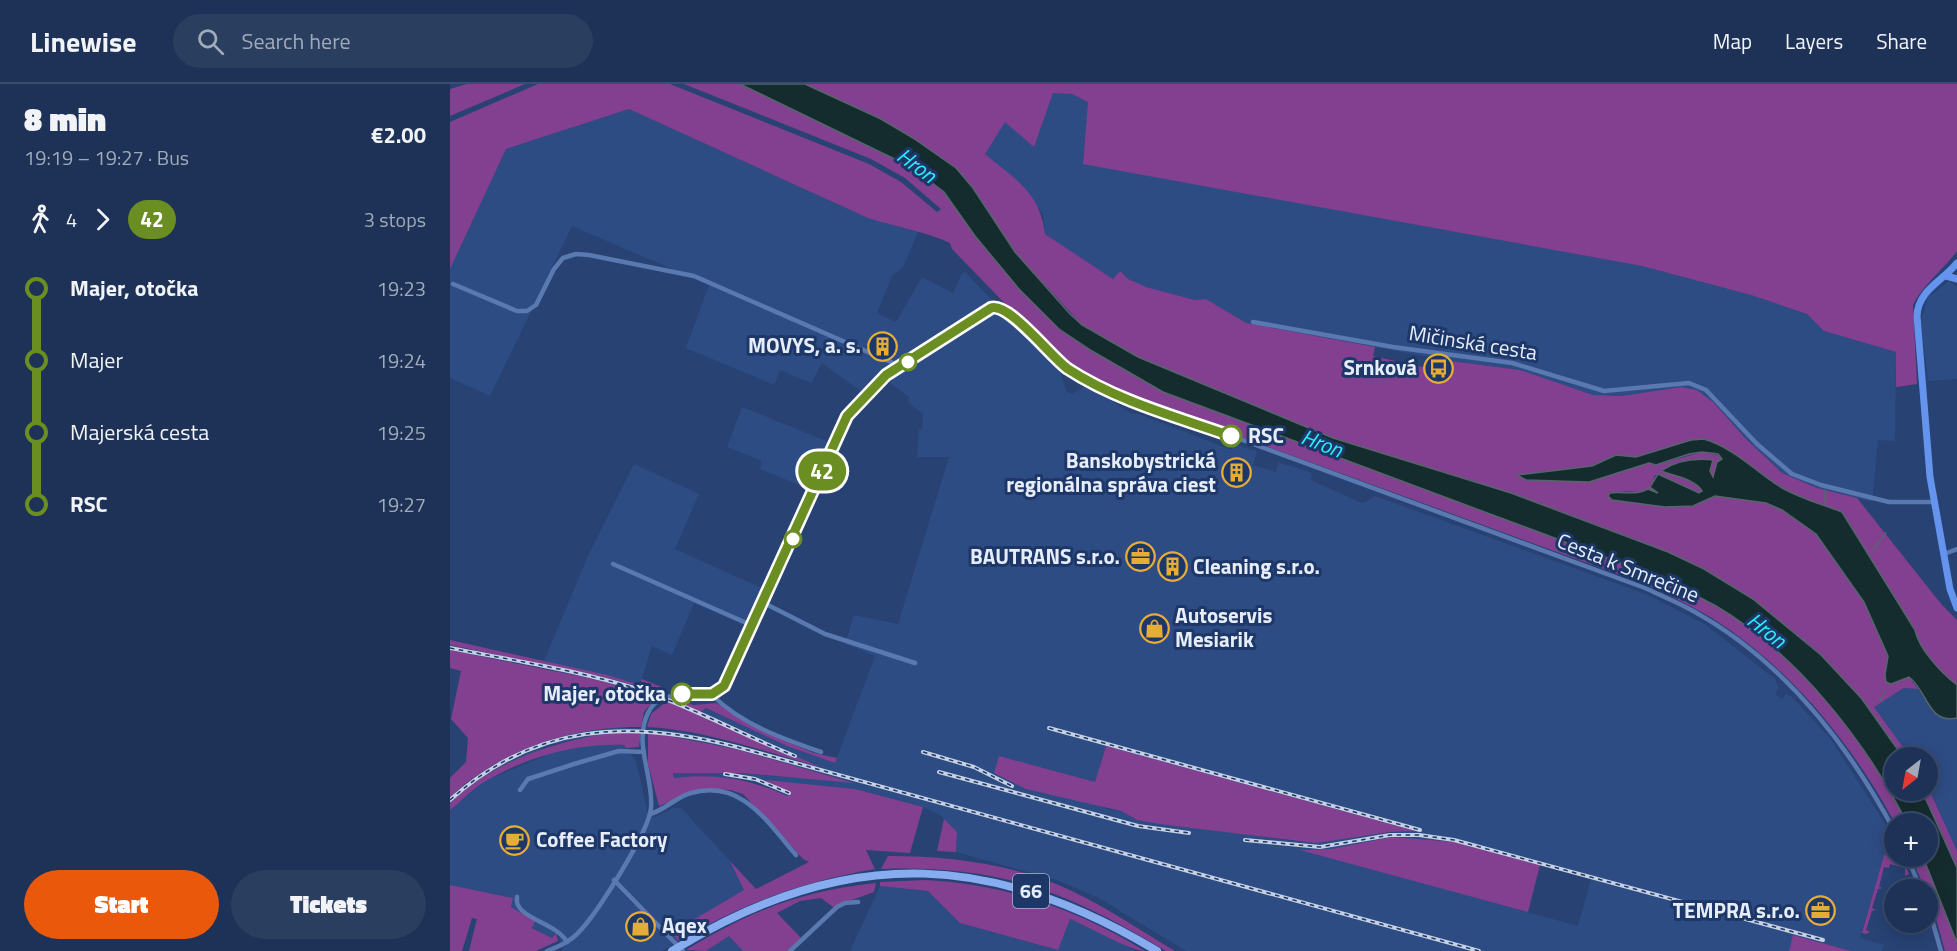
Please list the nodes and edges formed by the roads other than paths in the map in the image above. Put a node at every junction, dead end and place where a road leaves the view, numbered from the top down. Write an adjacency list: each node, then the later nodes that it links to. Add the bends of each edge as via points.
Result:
1 (1957, 263): 2 (street)
2 (1946, 276): 3 (street); 7 (street, via 1924,294 1918,308 1920,375)
3 (1957, 279)
4 (453, 284): 6 (street, via 517,311 527,311 536,304 563,258 576,254 623,261 718,285)
5 (1253, 322): 7 (street, Mičinská cesta, via 1512,363 1604,391 1689,382 1706,390 1792,474 1889,502)
6 (900, 366): 11 (street, via 881,379 844,420); 19 (street, Cesta k Smrečine, via 991,308 1000,307 1060,363 1140,403 1645,588 1694,611 1761,658 1813,710 1866,780)
7 (1934, 502): 9 (street)
8 (1957, 549): 9 (street)
9 (1944, 554): 12 (street)
10 (613, 564): 13 (street)
11 (762, 602): 13 (street); 14 (street, via 825,634)
12 (1957, 608)
13 (752, 625): 15 (street, via 724,686)
14 (915, 663)
15 (712, 694): 16 (street, via 675,694 654,705 644,725); 17 (street, via 748,721)
16 (644, 752): 18 (street, via 619,751 574,764 528,779); 20 (street)
17 (821, 752)
18 (520, 790)
19 (1884, 813)
20 (650, 814): 21 (street, via 689,793 730,792 746,800); 22 (street)
21 (796, 855)
22 (614, 880): 26 (street, via 593,915); 30 (street)
23 (517, 897): 26 (street, via 519,910 558,930)
24 (858, 902): 31 (street, via 837,907)
25 (1936, 933): 33 (street)
26 (567, 942): 27 (street)
27 (554, 950): 28 (street)
28 (547, 951)
29 (672, 951): 32 (main road, 66, bridge, via 747,910 778,898 818,885 892,874 969,877 1025,889 1092,915)
30 (683, 951)
31 (790, 951)
32 (1157, 951)
33 (1941, 951)

